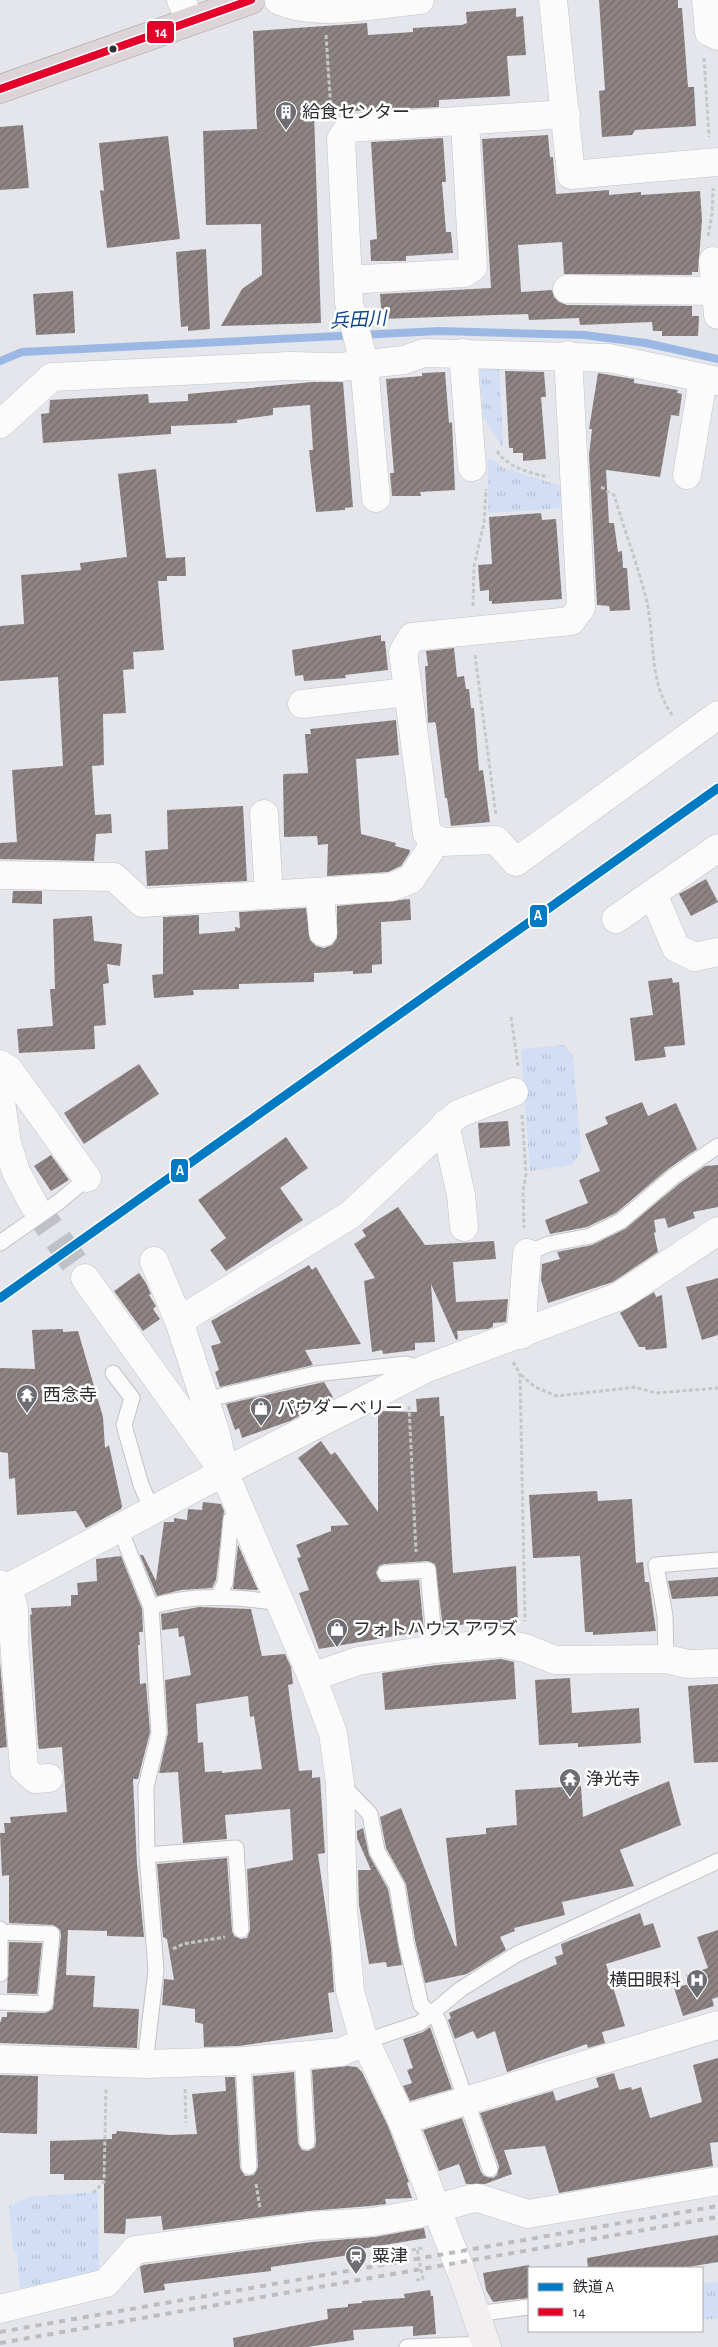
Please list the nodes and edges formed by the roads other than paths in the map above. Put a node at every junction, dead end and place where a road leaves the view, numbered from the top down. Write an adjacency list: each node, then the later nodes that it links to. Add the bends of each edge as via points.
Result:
1 (251, 0): 6 (highway)
2 (278, 0): 3 (street, via 293,7 324,9)
3 (420, 0)
4 (553, 0): 9 (street)
5 (706, 0): 7 (street, via 710,32)
6 (185, 10): 8 (highway)
7 (718, 36)
8 (0, 89)
9 (566, 114): 10 (street); 11 (street, via 571,175)
10 (465, 121): 14 (street, via 473,266 464,274); 14 (street, via 349,128 341,139)
11 (718, 162)
12 (713, 261): 15 (street)
13 (567, 288): 15 (street)
14 (348, 292): 18 (street)
15 (716, 303)
16 (463, 353): 17 (street); 18 (street, via 424,353 404,360); 21 (street)
17 (568, 355): 19 (street, via 609,358); 24 (street, via 581,608 571,621 412,638 403,652)
18 (363, 356): 20 (street, via 340,367 289,366 52,377); 23 (street)
19 (710, 380): 22 (street)
20 (0, 424)
21 (472, 467)
22 (687, 475)
23 (376, 498)
24 (407, 692): 25 (street); 28 (street, via 427,834)
25 (302, 704)
26 (718, 715): 28 (street, via 516,862 496,840)
27 (264, 814): 33 (street)
28 (437, 840): 31 (street, via 411,879 392,887)
29 (718, 848): 32 (street)
30 (0, 875): 33 (street, via 114,877 142,903)
31 (320, 892): 33 (street); 35 (street)
32 (653, 894): 34 (street); 36 (street, via 676,948 695,957)
33 (269, 895)
34 (616, 919)
35 (323, 932)
36 (718, 952)
37 (0, 1064): 43 (street, via 9,1070)
38 (518, 1092): 40 (street, via 458,1114)
39 (0, 1095): 42 (street, via 7,1143 26,1202 3,1164)
40 (445, 1124): 44 (street, via 461,1195); 50 (street, via 350,1215)
41 (718, 1146): 47 (lane, via 674,1176 621,1221 590,1236 548,1244)
42 (0, 1150)
43 (88, 1178): 46 (lane)
44 (464, 1226)
45 (718, 1231): 51 (street, via 620,1296)
46 (0, 1243)
47 (527, 1253): 51 (street)
48 (154, 1261): 50 (street)
49 (85, 1278): 55 (street)
50 (179, 1321): 54 (street)
51 (511, 1338): 53 (street)
52 (113, 1373): 56 (lane, via 132,1398 124,1425 141,1485)
53 (416, 1374): 54 (lane, via 406,1364 315,1374); 55 (street)
54 (204, 1400): 55 (street)
55 (224, 1472): 56 (street); 57 (street)
56 (153, 1512): 58 (street)
57 (241, 1512): 62 (lane, via 231,1519 225,1583); 63 (street)
58 (120, 1529): 61 (street); 64 (lane)
59 (718, 1560): 66 (lane, via 656,1565 665,1616)
60 (385, 1573): 65 (lane, via 428,1570)
61 (3, 1588): 69 (street, via 14,1609 24,1769 35,1779)
62 (218, 1598): 63 (lane); 64 (lane, via 165,1602)
63 (281, 1603): 68 (street)
64 (151, 1608): 71 (lane, via 159,1733 146,1787)
65 (435, 1649): 66 (street, via 502,1643 555,1660); 68 (street, via 358,1661)
66 (666, 1659): 67 (street, via 688,1664)
67 (718, 1663)
68 (312, 1676): 70 (street, via 333,1733)
69 (49, 1778)
70 (340, 1782): 77 (lane, via 370,1814 377,1851 397,1886 421,2005); 79 (street, via 343,1909 349,1980)
71 (147, 1855): 74 (lane, via 236,1848); 83 (lane, via 156,1970)
72 (718, 1861): 77 (lane, via 518,1954 461,1989)
73 (0, 1930): 75 (lane); 76 (lane, via 52,1934 45,2004)
74 (241, 1930)
75 (0, 1974)
76 (0, 2002)
77 (432, 2015): 79 (lane, via 420,2023); 84 (lane, via 438,2020)
78 (718, 2025): 84 (street)
79 (366, 2041): 80 (street, via 341,2052); 85 (street)
80 (302, 2057): 82 (street); 86 (lane)
81 (0, 2059): 83 (street)
82 (243, 2061): 83 (street); 87 (lane)
83 (146, 2064)
84 (467, 2100): 85 (street); 88 (lane)
85 (402, 2120): 90 (street)
86 (307, 2142)
87 (249, 2168)
88 (490, 2169)
89 (718, 2181): 90 (street, via 528,2214 478,2198)
90 (436, 2208): 92 (street, via 372,2222 136,2250 106,2283); 93 (street)
91 (528, 2307): 93 (lane)
92 (0, 2309)
93 (476, 2314): 94 (street)
94 (486, 2345): 95 (lane)
95 (407, 2347)

